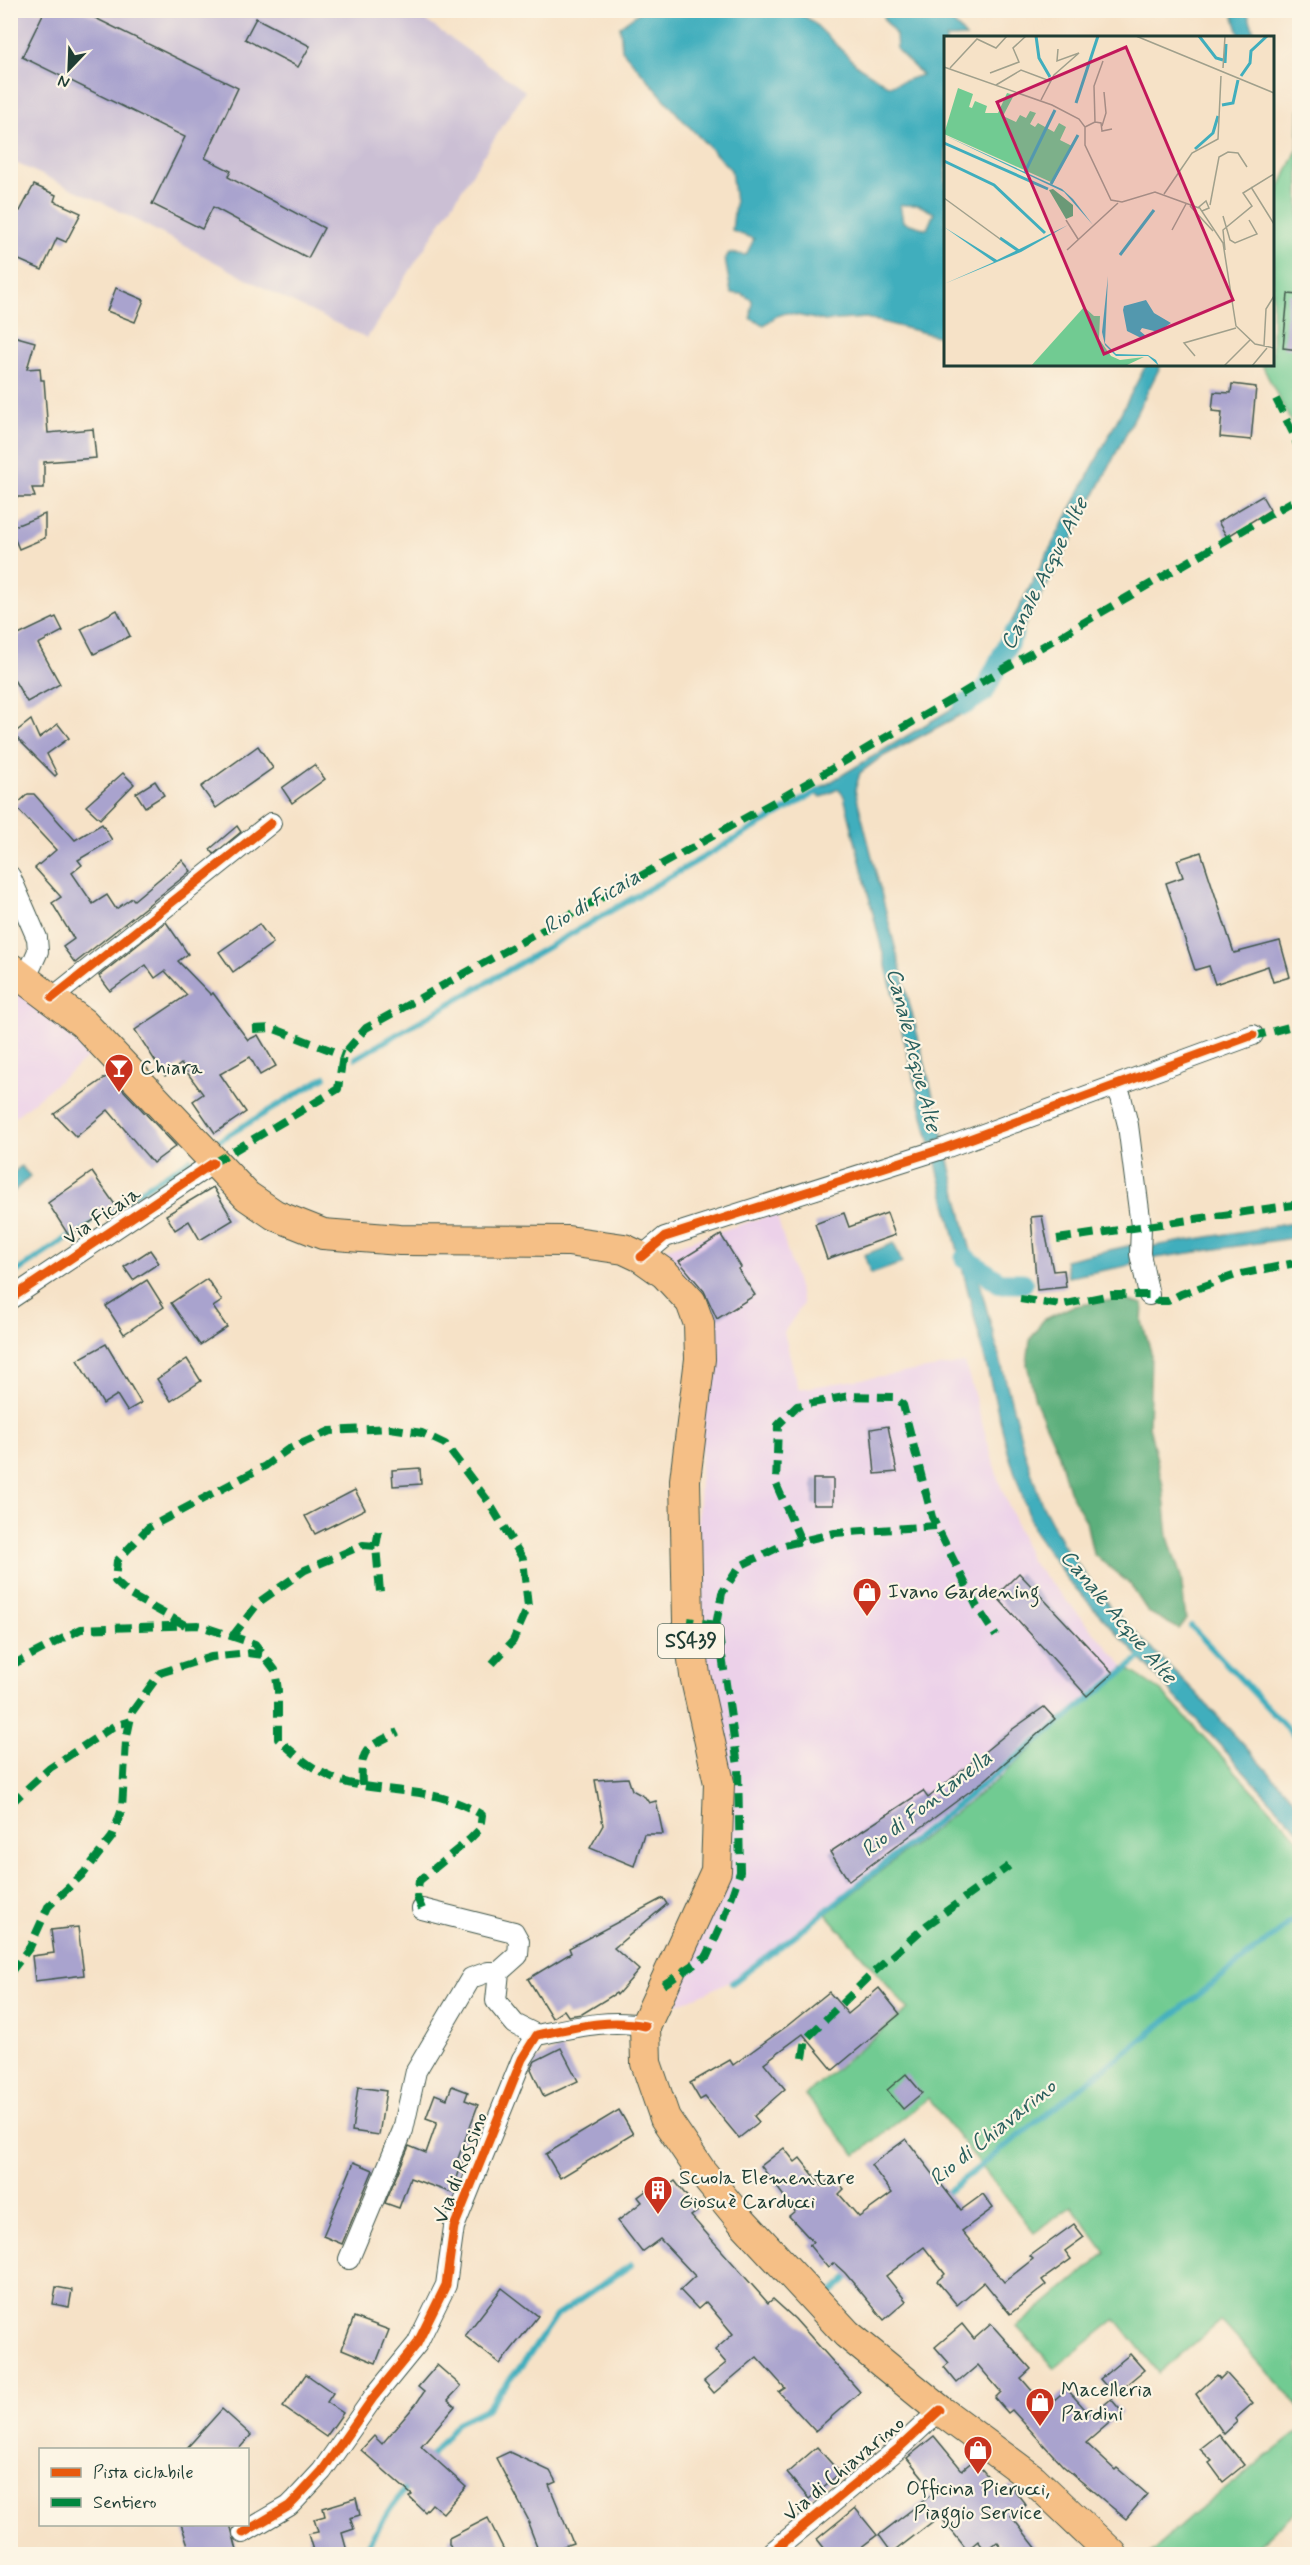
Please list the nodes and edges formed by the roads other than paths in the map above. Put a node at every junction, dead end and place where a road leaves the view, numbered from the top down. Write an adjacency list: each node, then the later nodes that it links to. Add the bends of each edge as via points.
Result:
1 (271, 823): 4 (street)
2 (10, 876): 3 (street, via 37,938 38,951)
3 (16, 974): 4 (main road, SS439)
4 (52, 998): 7 (main road, SS439, via 83,1023)
5 (1253, 1035): 6 (street)
6 (1115, 1086): 8 (street, via 872,1173 665,1237); 9 (street, via 1128,1125 1141,1226 1140,1254)
7 (213, 1163): 8 (main road, SS439, via 263,1207 323,1234 400,1240 568,1241 606,1245); 10 (street, Via Ficaia)
8 (641, 1257): 13 (main road, SS439, via 665,1274 690,1302 699,1324 700,1359 685,1480 688,1621 695,1676 718,1783 716,1871)
9 (1149, 1295)
10 (10, 1299)
11 (422, 1909): 12 (street, via 514,1932 519,1941 518,1954)
12 (499, 1972): 14 (street, via 496,2001 515,2024); 15 (street, via 471,1978 416,2071 403,2130)
13 (645, 2026): 14 (street, via 591,2024); 16 (main road, SS439, via 646,2063 664,2118 701,2171 847,2334)
14 (537, 2035): 17 (street, Via di Rossino, via 522,2059 454,2227 446,2285 417,2344 322,2471 289,2506)
15 (350, 2259)
16 (940, 2410): 18 (street, Via di Chiavarino); 19 (main road, SS439, via 1034,2479)
17 (243, 2533)
18 (773, 2554)
19 (1112, 2554)

